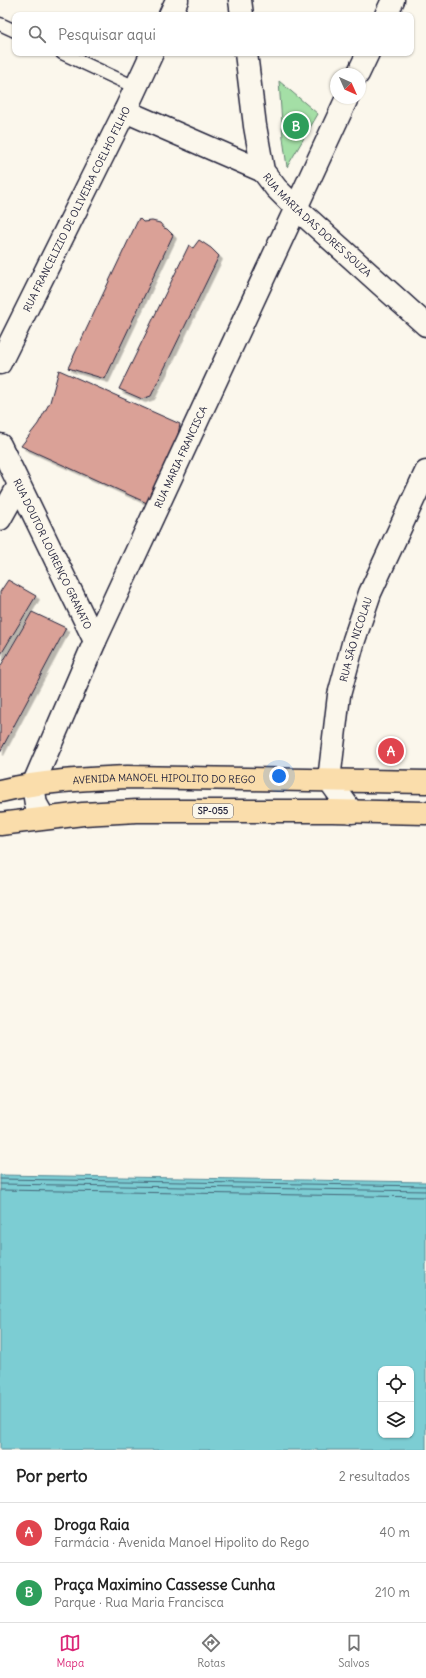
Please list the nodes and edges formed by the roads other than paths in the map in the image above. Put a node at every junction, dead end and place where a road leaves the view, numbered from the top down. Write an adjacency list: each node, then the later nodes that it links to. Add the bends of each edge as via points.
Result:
1 (177, 0): 4 (street)
2 (240, 0): 5 (street)
3 (393, 0): 6 (street)
4 (171, 12)
5 (242, 12)
6 (387, 12)
7 (0, 24): 8 (lane)
8 (12, 30)
9 (69, 56): 14 (lane)
10 (151, 56): 14 (street, RUA FRANCELIZIO DE OLIVEIRA COELHO FILHO)
11 (246, 56): 17 (street, RUA MARIA DAS DORES SOUZA)
12 (367, 56): 13 (street)
13 (361, 68)
14 (136, 87): 16 (street, RUA FRANCELIZIO DE OLIVEIRA COELHO FILHO)
15 (343, 104): 18 (street, RUA MARIA FRANCISCA)
16 (125, 112): 17 (street); 20 (street, RUA FRANCELIZIO DE OLIVEIRA COELHO FILHO)
17 (263, 171): 18 (street, RUA MARIA DAS DORES SOUZA)
18 (295, 208): 19 (street, RUA MARIA DAS DORES SOUZA); 25 (street, RUA MARIA FRANCISCA)
19 (426, 326)
20 (0, 364)
21 (0, 445): 23 (street, RUA DOUTOR LOURENÇO GRANATO)
22 (426, 472): 26 (street, RUA SÃO NICOLAU, via 370,593 354,640 339,695)
23 (19, 485): 24 (street); 25 (street, RUA DOUTOR LOURENÇO GRANATO)
24 (0, 519)
25 (95, 641): 28 (street, RUA MARIA FRANCISCA)
26 (329, 780): 27 (main road, AVENIDA MANOEL HIPOLITO DO REGO); 28 (main road, AVENIDA MANOEL HIPOLITO DO REGO, via 127,777); 30 (street)
27 (426, 782)
28 (33, 785): 29 (main road, AVENIDA MANOEL HIPOLITO DO REGO); 32 (street, via 36,804)
29 (0, 791)
30 (352, 812): 31 (main road, SP-055); 32 (main road, SP-055, via 137,811)
31 (426, 813)
32 (44, 818): 33 (main road, SP-055)
33 (0, 824)

